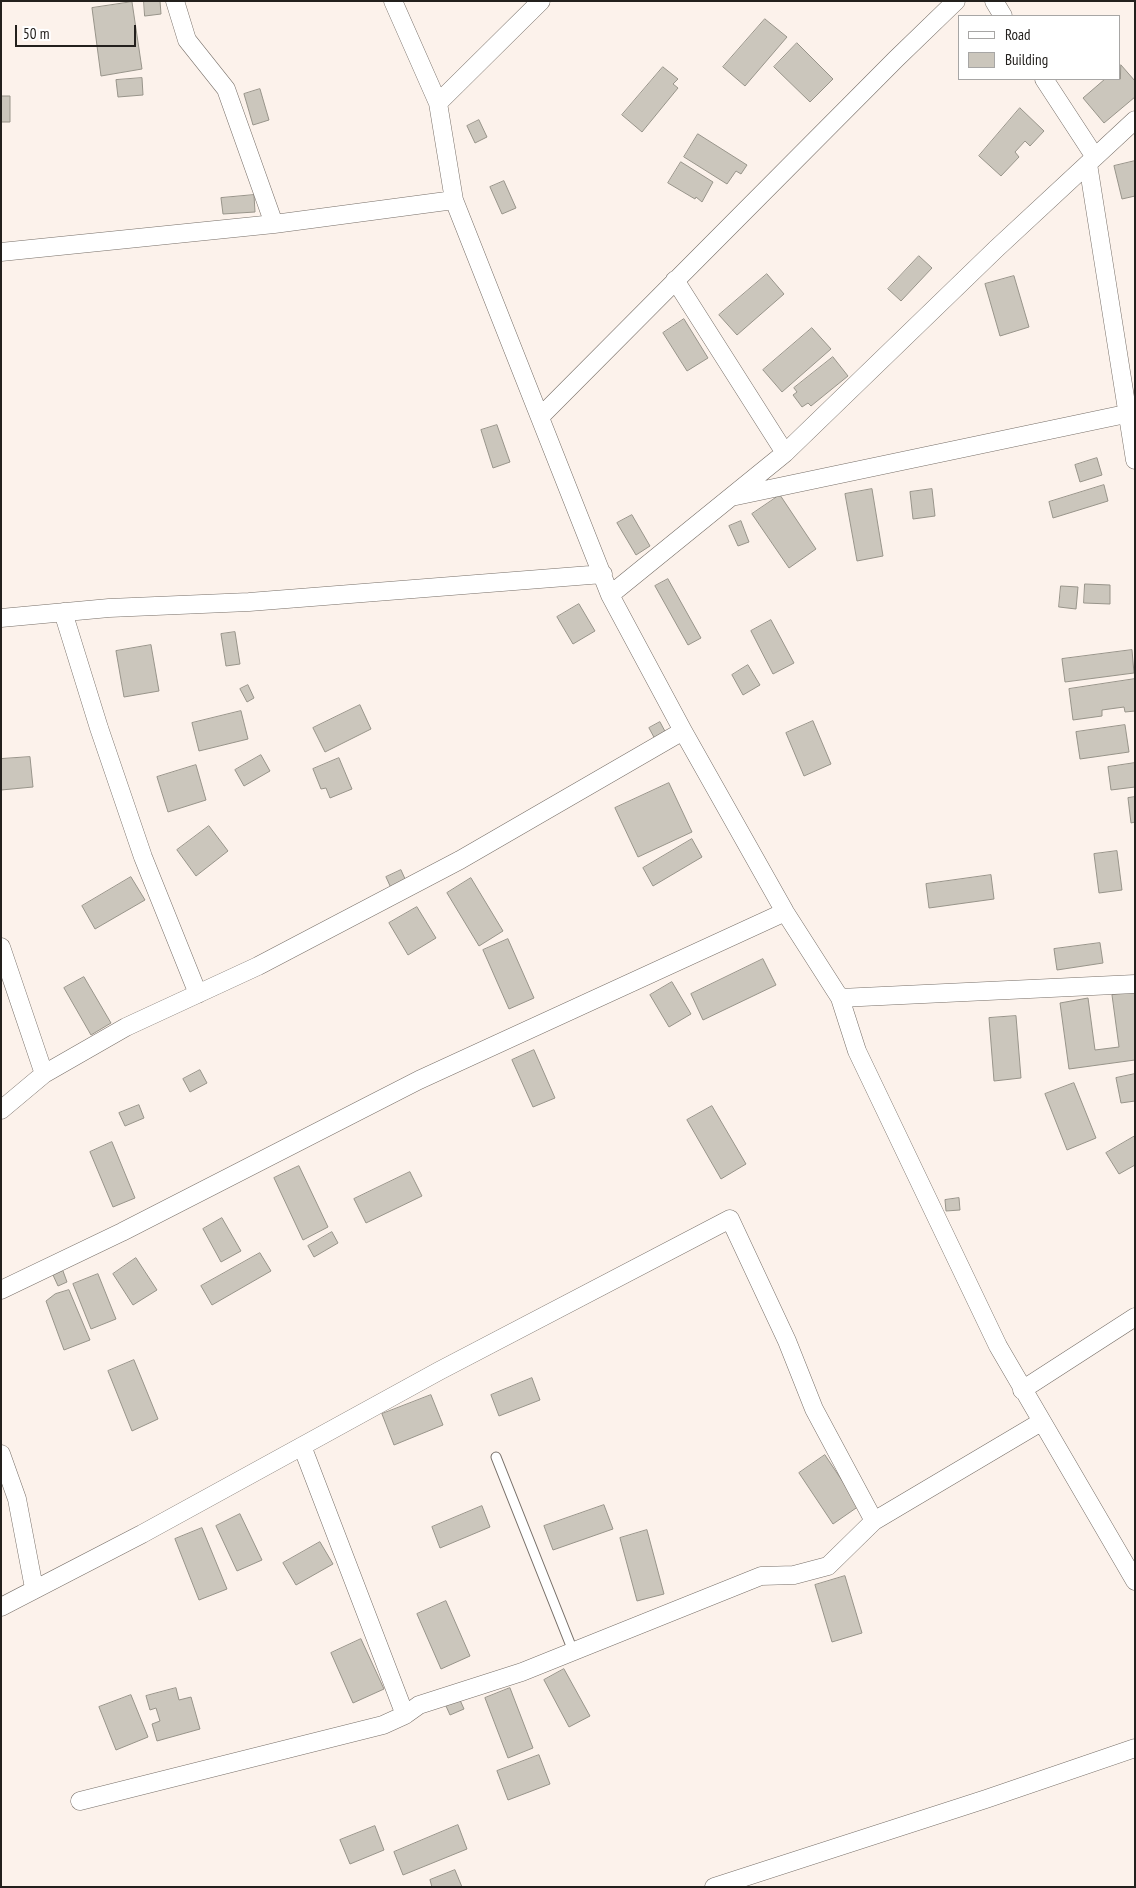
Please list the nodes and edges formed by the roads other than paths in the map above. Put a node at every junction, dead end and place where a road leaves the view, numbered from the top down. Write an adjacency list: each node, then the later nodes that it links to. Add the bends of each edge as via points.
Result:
1 (175, 1): 12 (street, via 187,40 226,89)
2 (393, 1): 8 (street)
3 (541, 1): 8 (street)
4 (956, 1): 14 (street)
5 (994, 1): 6 (street)
6 (1002, 15)
7 (1045, 80): 10 (street)
8 (438, 103): 11 (street)
9 (1135, 120): 10 (street)
10 (1091, 160): 15 (street); 17 (street)
11 (454, 200): 12 (street); 16 (street)
12 (274, 224): 13 (street)
13 (1, 252)
14 (676, 280): 16 (street); 17 (street)
15 (1131, 413): 18 (street); 19 (street)
16 (540, 417): 20 (street)
17 (785, 453): 19 (street)
18 (1135, 460)
19 (735, 496): 21 (street)
20 (603, 574): 21 (street); 22 (street, via 248,602)
21 (610, 595): 24 (street)
22 (63, 612): 23 (street); 28 (street, via 144,857)
23 (1, 618)
24 (683, 731): 25 (street); 28 (street, via 460,860)
25 (785, 912): 29 (street); 32 (street, via 419,1080)
26 (1, 947): 30 (street)
27 (1135, 984): 29 (street)
28 (198, 994): 30 (street, via 126,1027)
29 (840, 998): 34 (street, via 857,1051)
30 (44, 1074): 31 (street)
31 (1, 1110)
32 (1, 1290)
33 (1135, 1317): 34 (street)
34 (1022, 1390): 35 (street)
35 (1040, 1422): 39 (street); 40 (street)
36 (302, 1446): 39 (street, via 730,1219 787,1341 814,1409); 41 (street, via 151,1529); 44 (street)
37 (1, 1454): 41 (street, via 17,1499)
38 (496, 1456): 43 (lane)
39 (874, 1521): 43 (street, via 828,1566 794,1575 761,1576)
40 (1135, 1581)
41 (34, 1588): 42 (street)
42 (1, 1607)
43 (573, 1651): 44 (street, via 522,1672 419,1705)
44 (405, 1715): 46 (street, via 383,1725 329,1740)
45 (1135, 1748): 47 (street)
46 (80, 1801)
47 (714, 1887)

